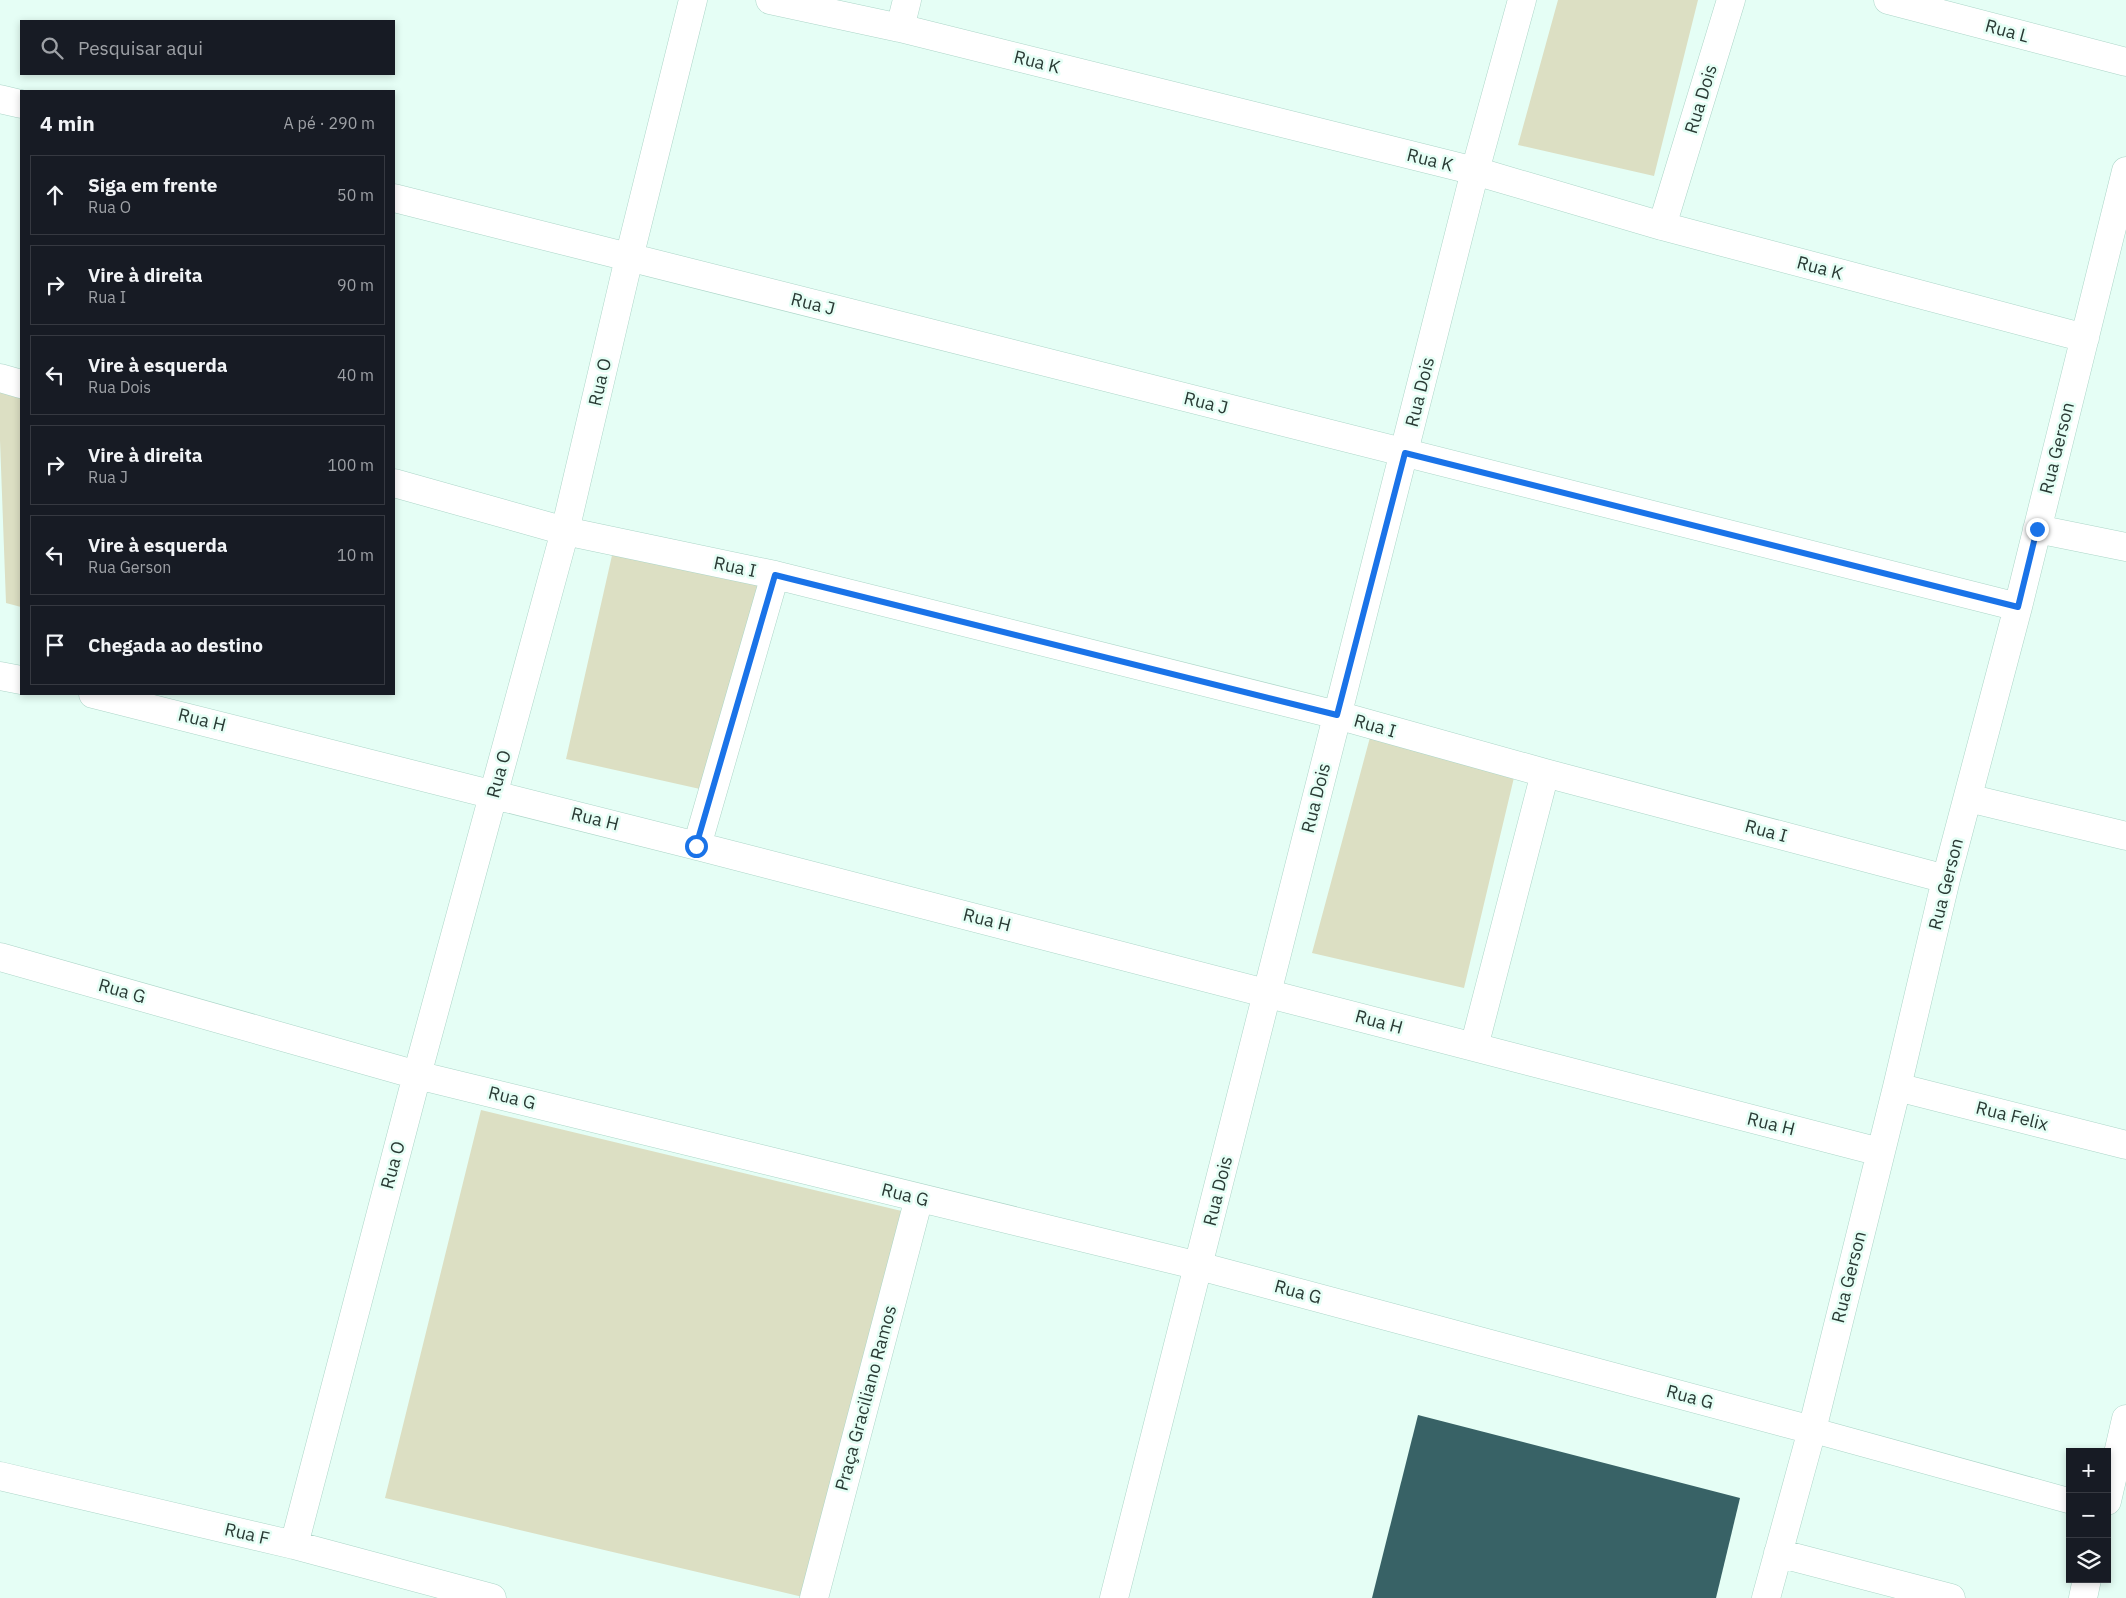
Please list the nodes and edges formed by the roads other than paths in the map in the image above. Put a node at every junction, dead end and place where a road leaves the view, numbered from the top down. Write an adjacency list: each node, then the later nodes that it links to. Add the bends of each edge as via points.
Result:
1 (693, 0): 15 (street, Rua O)
2 (770, 0): 7 (street, Rua K)
3 (906, 0): 7 (street)
4 (1522, 0): 12 (street, Rua Dois)
5 (1731, 0): 14 (street, Rua Dois)
6 (1888, 0): 8 (street, Rua L)
7 (900, 28): 12 (street, Rua K)
8 (2126, 62)
9 (0, 99): 10 (street)
10 (20, 104)
11 (2126, 170): 16 (street, Rua Gerson)
12 (1475, 171): 14 (street, Rua K); 20 (street, Rua Dois)
13 (395, 198): 15 (street, Rua J)
14 (1662, 226): 17 (street, Rua K)
15 (629, 258): 20 (street, Rua J); 23 (street, Rua O)
16 (2116, 258): 17 (street, Rua Gerson)
17 (2085, 338): 22 (street, Rua Gerson)
18 (0, 378): 19 (street)
19 (20, 384)
20 (1405, 453): 26 (street, Rua J); 30 (street, Rua Dois)
21 (395, 483): 23 (street, Rua I)
22 (2037, 529): 24 (street); 26 (street, Rua Gerson)
23 (565, 532): 25 (street, Rua I); 32 (street, Rua O)
24 (2126, 547)
25 (775, 575): 30 (street, Rua I); 35 (street)
26 (2018, 607): 33 (street, Rua Gerson)
27 (0, 676): 28 (street)
28 (20, 680)
29 (106, 695): 32 (street, Rua H)
30 (1337, 715): 31 (street, Rua I); 38 (street, Rua Dois)
31 (1545, 773): 36 (street, Rua I); 39 (street)
32 (493, 794): 35 (street, Rua H); 40 (street, Rua O)
33 (1968, 798): 34 (street); 36 (street, Rua Gerson)
34 (2126, 836)
35 (696, 846): 38 (street, Rua H)
36 (1946, 879): 41 (street, Rua Gerson)
37 (0, 957): 40 (street, Rua G)
38 (1268, 993): 39 (street, Rua H); 45 (street, Rua Dois)
39 (1474, 1047): 43 (street, Rua H)
40 (417, 1075): 44 (street, Rua G); 51 (street, Rua O)
41 (1897, 1087): 42 (street, Rua Felix); 43 (street, Rua Gerson)
42 (2126, 1145)
43 (1880, 1152): 47 (street, Rua Gerson)
44 (919, 1198): 45 (street, Rua G); 55 (street, Praça Graciliano Ramos)
45 (1199, 1266): 47 (street, Rua G); 56 (street, Rua Dois)
46 (2126, 1418): 49 (street)
47 (1812, 1430): 50 (lane); 52 (street, Rua Gerson)
48 (0, 1476): 51 (street, Rua F)
49 (2109, 1493)
50 (2066, 1500)
51 (294, 1545): 54 (street, Rua F)
52 (1778, 1553): 57 (street, Rua Gerson); 58 (street)
53 (2087, 1583): 59 (street)
54 (492, 1598)
55 (814, 1598)
56 (1114, 1598)
57 (1766, 1598)
58 (1951, 1598)
59 (2083, 1598)

